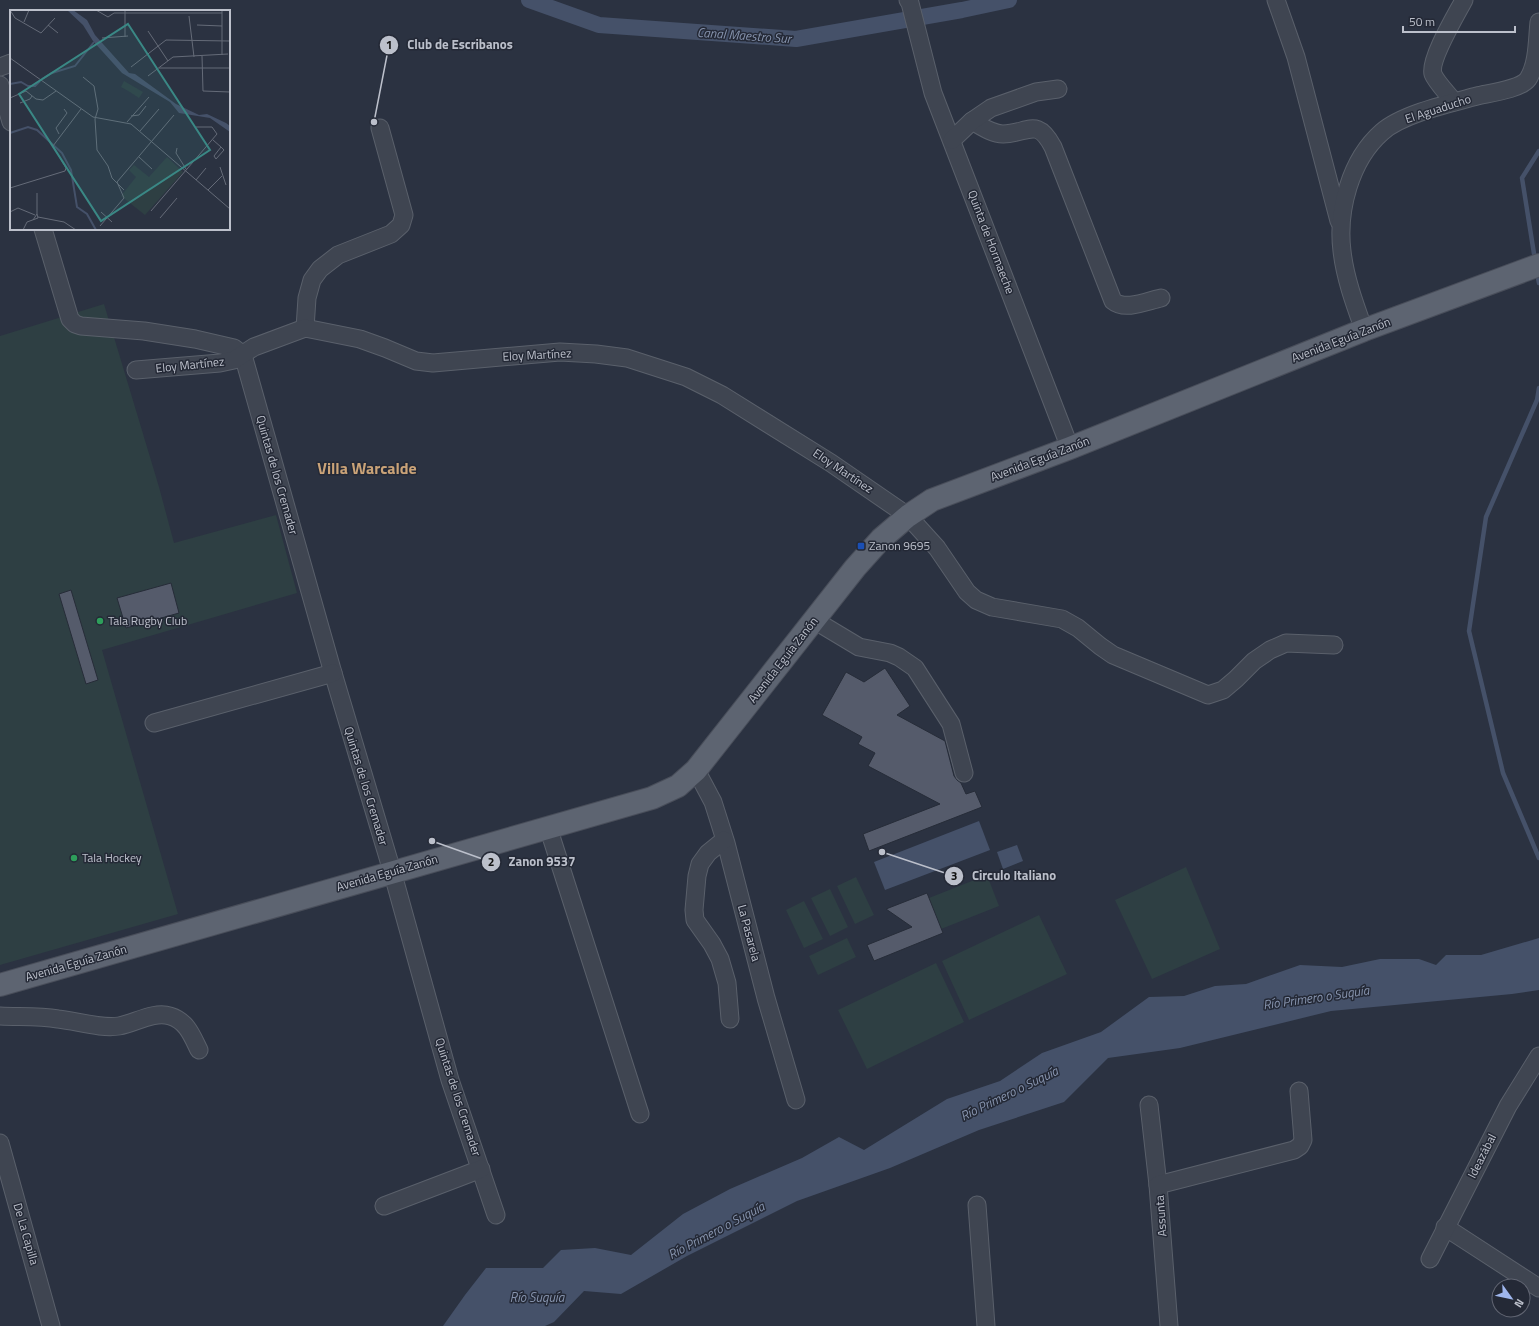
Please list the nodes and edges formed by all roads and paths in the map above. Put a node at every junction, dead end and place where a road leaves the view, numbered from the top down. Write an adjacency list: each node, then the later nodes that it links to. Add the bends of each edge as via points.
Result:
1 (1276, 0): 15 (street, via 1296,57)
2 (1464, 0): 9 (street, via 1432,66 1434,76)
3 (909, 1): 13 (street, Quinta de Hormaeche, via 933,93)
4 (1539, 22): 9 (street, El Aguaducho, via 1534,62 1528,79 1517,86)
5 (10, 62): 6 (street)
6 (0, 67)
7 (0, 85): 10 (street)
8 (1058, 89): 11 (street, via 1028,94 991,108)
9 (1454, 102): 15 (street, El Aguaducho, via 1410,116 1382,132 1365,150 1354,168 1347,190)
10 (10, 119)
11 (972, 121): 13 (street); 17 (street, via 993,132 1003,134 1029,128 1040,130 1048,137 1112,302 1126,306)
12 (380, 128): 18 (street, via 404,215 401,225 391,234 338,256 320,269 312,280 307,298)
13 (952, 140): 22 (street, Quinta de Hormaeche)
14 (43, 230): 20 (street, via 70,319 75,324 195,339 234,348)
15 (1342, 231): 19 (street, El Aguaducho, via 1342,251)
16 (1533, 268): 19 (main road, Avenida Eguía Zanón)
17 (1161, 298)
18 (304, 328): 20 (street, Eloy Martínez, via 254,347); 23 (street, Eloy Martínez, via 360,339 416,361 432,363 560,352 627,358 653,365 686,377 722,395 831,463)
19 (1364, 330): 22 (main road, Avenida Eguía Zanón)
20 (243, 355): 21 (street, Eloy Martínez, via 220,363); 26 (street, Quintas de los Cremader)
21 (136, 370)
22 (1070, 448): 23 (main road, Avenida Eguía Zanón, via 932,500)
23 (908, 516): 24 (main road, Avenida Eguía Zanón, via 881,539); 25 (street, Eloy Martínez, via 937,548 967,592 976,600 992,607 1062,619 1114,655 1208,695 1223,690 1254,661 1286,643)
24 (814, 620): 28 (main road, Avenida Eguía Zanón); 29 (street, via 859,647 890,653 915,668 951,724)
25 (1334, 645)
26 (332, 673): 27 (street); 32 (street, Quintas de los Cremader)
27 (154, 723)
28 (696, 770): 30 (main road, Avenida Eguía Zanón, via 678,786 652,798); 31 (street, La Pasarela, via 713,802)
29 (964, 773)
30 (548, 827): 32 (main road, Avenida Eguía Zanón); 41 (street)
31 (724, 840): 35 (street, via 708,853 700,864 694,910 695,920 720,959 727,983); 39 (street, La Pasarela)
32 (392, 871): 33 (main road, Avenida Eguía Zanón); 43 (street, Quintas de los Cremader, via 450,1080)
33 (0, 985)
34 (0, 1016): 36 (street, via 58,1018 119,1026 154,1016 168,1015 177,1018 186,1026)
35 (730, 1018)
36 (199, 1050)
37 (1539, 1056): 48 (street, Ideazábal, via 1508,1106)
38 (1299, 1091): 44 (street, via 1303,1140 1294,1150)
39 (796, 1100)
40 (1149, 1106): 44 (street, Assunta)
41 (640, 1114)
42 (0, 1143): 51 (street, De La Capilla)
43 (481, 1169): 46 (street); 47 (street, Quintas de los Cremader)
44 (1158, 1185): 53 (street, Assunta)
45 (977, 1205): 52 (street)
46 (384, 1206)
47 (496, 1215)
48 (1445, 1227): 49 (street, Ideazábal); 50 (street)
49 (1430, 1259)
50 (1539, 1288)
51 (51, 1326)
52 (986, 1326)
53 (1169, 1326)

